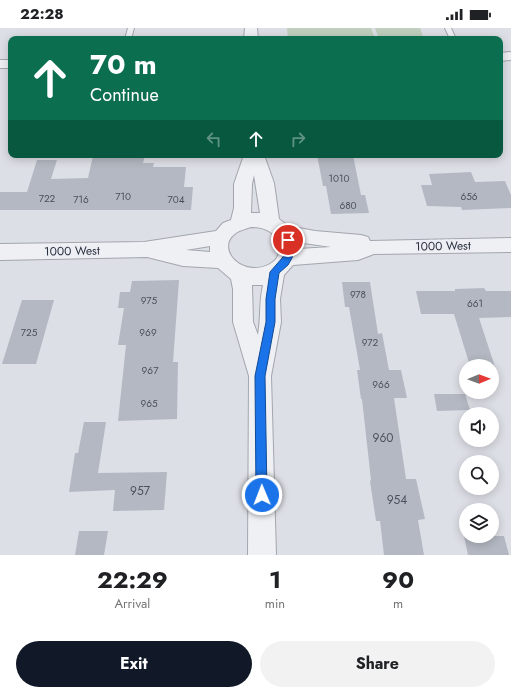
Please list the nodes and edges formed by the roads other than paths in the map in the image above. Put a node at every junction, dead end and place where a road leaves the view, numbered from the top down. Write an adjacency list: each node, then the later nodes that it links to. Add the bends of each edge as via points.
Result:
1 (251, 158): 3 (street, via 243,184 243,208)
2 (257, 158): 4 (street)
3 (239, 223): 4 (street, via 260,220); 5 (street, via 232,226)
4 (276, 227): 7 (street, 1000 West, via 315,238 356,240); 11 (street, via 288,240 290,248)
5 (222, 237): 8 (street, 1000 West); 10 (street, via 219,245)
6 (511, 245): 7 (street, 1000 West)
7 (374, 247): 11 (street, 1000 West)
8 (144, 250): 9 (street, 1000 West); 10 (street, 1000 West, via 183,258)
9 (0, 252)
10 (222, 261): 12 (street, via 232,271)
11 (281, 265): 12 (street, via 258,277); 13 (street, via 270,299 271,322)
12 (240, 274): 13 (street, via 243,289 243,322)
13 (260, 376): 14 (street)
14 (262, 555)

